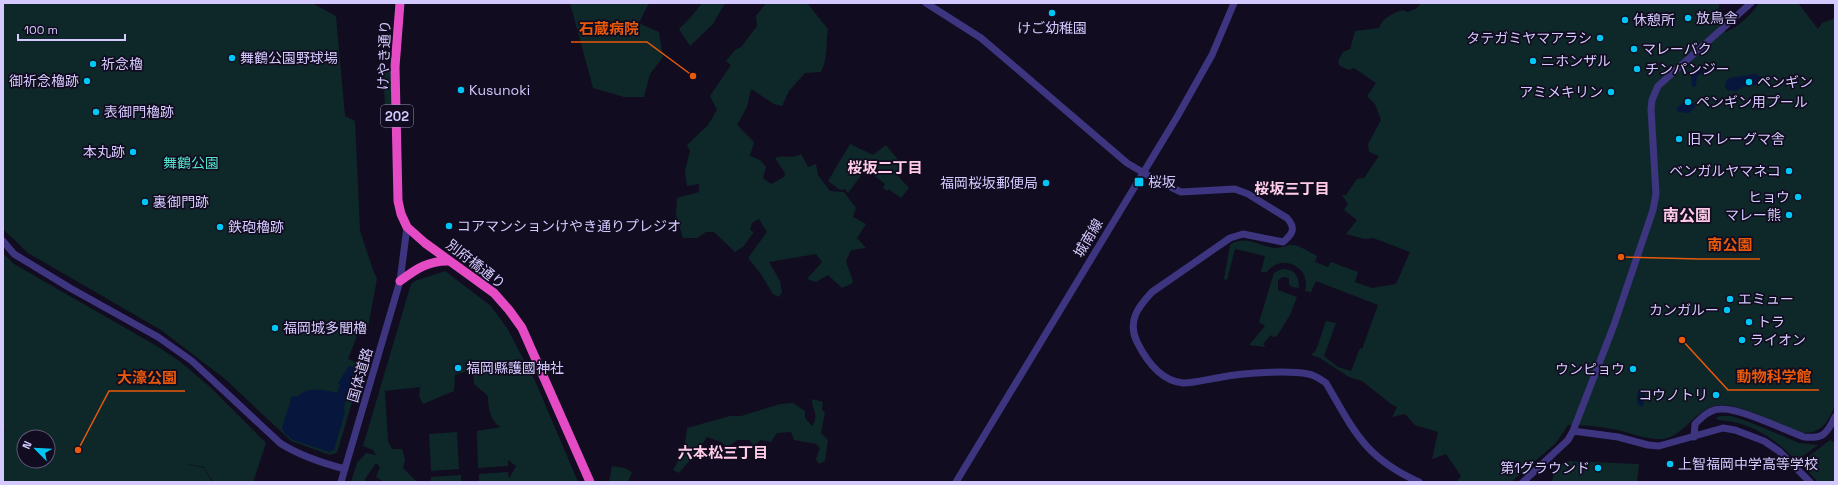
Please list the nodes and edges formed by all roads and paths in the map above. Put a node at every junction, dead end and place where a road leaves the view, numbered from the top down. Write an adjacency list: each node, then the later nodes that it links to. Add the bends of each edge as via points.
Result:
1 (400, 3): 6 (highway, けやき通り / 202, via 395,67 398,201)
2 (926, 3): 5 (street, via 981,38 1127,163)
3 (1234, 3): 5 (street, 城南線, via 1212,55)
4 (1751, 3): 11 (street, via 1665,79 1656,92 1651,109 1656,194 1653,210 1614,325)
5 (1144, 172): 16 (street, 城南線); 17 (street, via 1181,192 1235,189 1248,194 1287,218 1292,224 1293,232 1283,242 1244,234 1230,238 1152,292 1136,310 1132,321 1134,336 1156,370 1168,378 1183,383 1222,376 1258,374 1307,373 1317,376 1326,383 1363,444 1392,469)
6 (407, 227): 8 (highway, 別府橋通り / 202); 9 (street, 国体道路)
7 (3, 241): 13 (street, via 14,254 158,337 192,361 290,450)
8 (450, 260): 9 (highway, via 430,262); 15 (highway, 別府橋通り / 202, via 494,293 522,328)
9 (400, 280): 13 (street, 国体道路)
10 (1835, 417): 12 (street, via 1828,431 1814,438 1804,437 1734,410 1720,408 1704,414 1695,424)
11 (1573, 431): 12 (street, via 1659,446); 18 (street, via 1568,440)
12 (1694, 437): 19 (street, via 1723,428 1747,434 1779,451)
13 (345, 469): 14 (street, 国体道路)
14 (341, 482)
15 (590, 482)
16 (956, 482)
17 (1419, 482)
18 (1523, 482)
19 (1810, 482)

